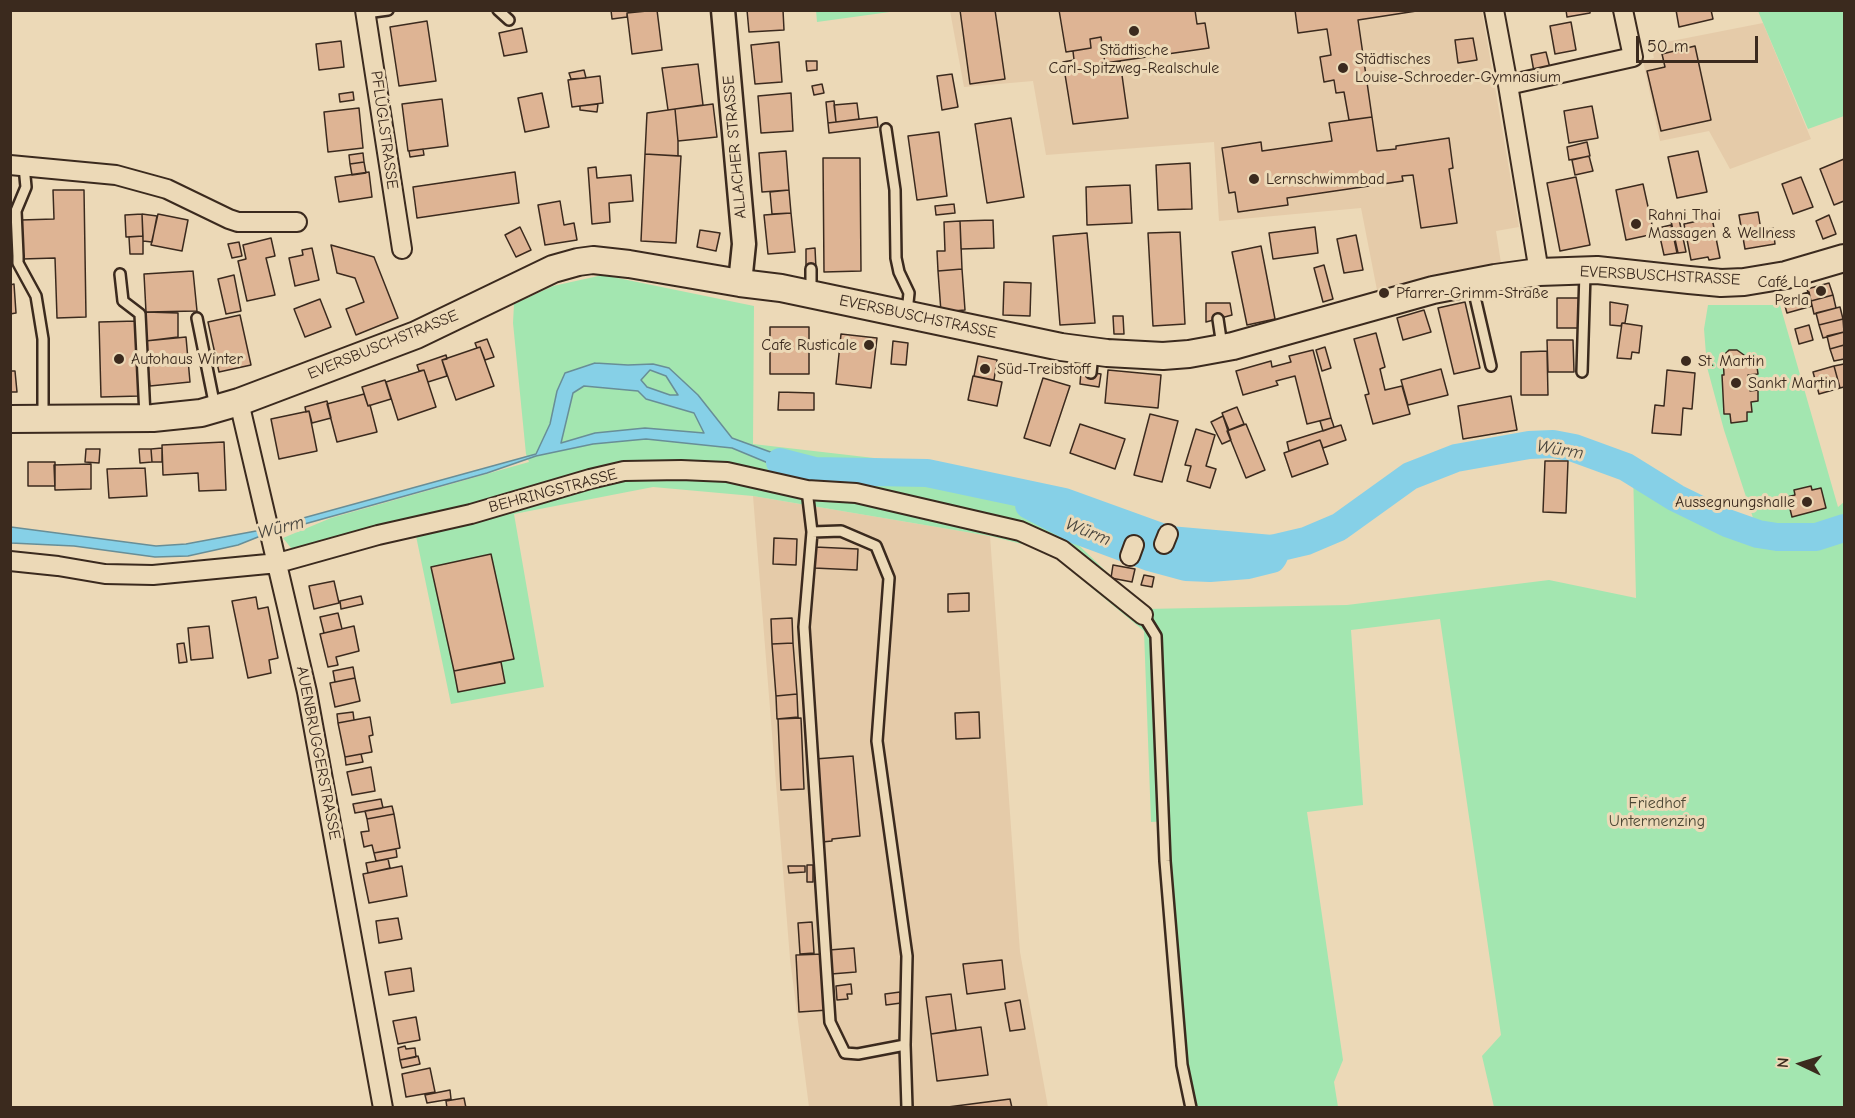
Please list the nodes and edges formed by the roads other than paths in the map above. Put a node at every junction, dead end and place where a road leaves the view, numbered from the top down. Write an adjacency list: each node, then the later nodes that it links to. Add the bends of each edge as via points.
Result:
1 (388, 10): 6 (lane)
2 (498, 10): 7 (lane)
3 (723, 10): 18 (street, ALLACHER STRASSE, via 744,244)
4 (1494, 10): 8 (street)
5 (1623, 10): 8 (street, via 1633,57)
6 (365, 12): 12 (street, PFLÜGLSTRASSE)
7 (509, 20)
8 (1508, 85): 15 (street)
9 (886, 129): 19 (lane, via 894,190 896,258 909,293)
10 (17, 166): 11 (street, via 89,171 144,182 238,222); 28 (lane, via 26,187 16,211 18,263 36,296 43,339)
11 (297, 222)
12 (402, 249)
13 (1845, 258): 14 (main road, EVERSBUSCHSTRASSE, via 1786,276 1744,282)
14 (1586, 270): 15 (main road, EVERSBUSCHSTRASSE); 24 (lane)
15 (1539, 272): 17 (main road, EVERSBUSCHSTRASSE)
16 (120, 274): 26 (lane, via 123,301 140,315)
17 (1471, 282): 22 (main road, EVERSBUSCHSTRASSE, via 1332,313); 23 (lane)
18 (740, 284): 19 (main road, EVERSBUSCHSTRASSE, via 781,288 811,282); 25 (main road, EVERSBUSCHSTRASSE, via 613,261 578,262 529,279 416,335)
19 (907, 315): 22 (main road, EVERSBUSCHSTRASSE, via 1061,347 1092,362)
20 (197, 318): 25 (lane)
21 (1218, 319): 22 (lane)
22 (1223, 348)
23 (1491, 366)
24 (1582, 372)
25 (227, 406): 26 (main road, EVERSBUSCHSTRASSE, via 201,413); 31 (street, AUENBRUGGERSTRASSE)
26 (145, 418): 28 (main road, EVERSBUSCHSTRASSE)
27 (10, 419): 28 (main road, EVERSBUSCHSTRASSE)
28 (43, 419)
29 (807, 490): 30 (lane); 31 (street, BEHRINGSTRASSE, via 727,472 624,471 471,514); 33 (street, BEHRINGSTRASSE, via 856,493 1020,531 1062,550)
30 (812, 532): 34 (lane, via 842,531 876,546 889,578 877,741 907,956); 34 (lane, via 804,627 830,1022 844,1053)
31 (275, 555): 32 (street, BEHRINGSTRASSE, via 153,575); 35 (street, AUENBRUGGERSTRASSE, via 307,692)
32 (10, 561)
33 (1143, 615): 37 (lane, via 1156,636 1166,861 1182,1065)
34 (905, 1045): 36 (lane)
35 (383, 1107)
36 (907, 1107)
37 (1191, 1107)

